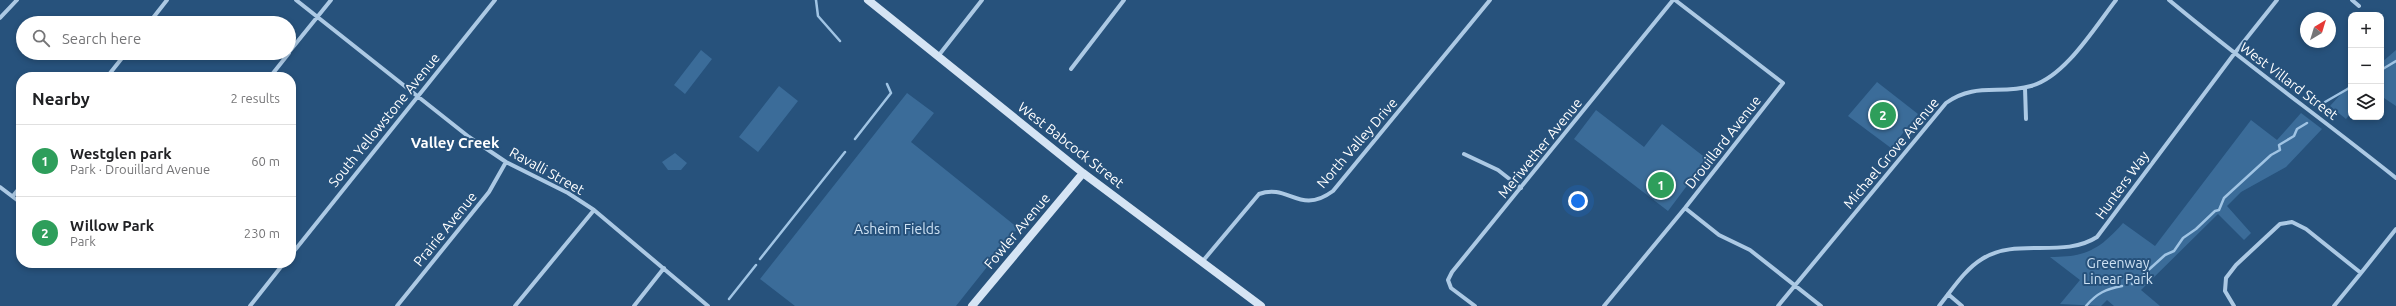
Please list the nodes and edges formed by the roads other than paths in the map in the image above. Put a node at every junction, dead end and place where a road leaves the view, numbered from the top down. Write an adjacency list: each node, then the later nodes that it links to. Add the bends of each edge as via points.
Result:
1 (17, 0): 18 (street)
2 (167, 0): 16 (street)
3 (296, 0): 17 (street, Ravalli Street)
4 (331, 0): 17 (street)
5 (495, 0): 28 (street, South Yellowstone Avenue)
6 (868, 0): 21 (street, West Babcock Street)
7 (982, 0): 21 (street)
8 (1124, 0): 24 (street)
9 (1490, 0): 43 (street, North Valley Drive, via 1333,191 1323,198 1307,202 1282,193 1259,194)
10 (1674, 0): 35 (street, Meriwether Avenue); 39 (street, Drouillard Avenue, via 1783,83)
11 (2116, 0): 27 (street, Michael Grove Avenue, via 2058,72)
12 (2169, 0): 20 (street, West Villard Street)
13 (2277, 0): 20 (street, Hunters Way)
14 (2352, 0): 15 (street)
15 (2360, 6)
16 (154, 16)
17 (317, 17): 19 (street); 28 (street, Ravalli Street)
18 (0, 18)
19 (296, 44)
20 (2234, 54): 33 (street, West Villard Street, via 2324,120); 48 (street, Hunters Way, via 2097,237 2088,243 2059,248 2010,250 1993,254 1971,267)
21 (939, 56): 32 (street, West Babcock Street)
22 (120, 60): 25 (street)
23 (283, 60): 26 (street)
24 (1071, 69)
25 (111, 72)
26 (274, 72)
27 (2025, 88): 29 (street); 47 (street, Michael Grove Avenue, via 1975,90 1956,96 1946,103)
28 (418, 96): 31 (street, Ravalli Street, via 469,137); 42 (street, South Yellowstone Avenue)
29 (2026, 119)
30 (1464, 154): 35 (street, via 1498,170)
31 (506, 162): 40 (street, Ravalli Street, via 568,193); 51 (street, Prairie Avenue, via 489,192)
32 (1083, 173): 43 (street, West Babcock Street); 55 (street, Fowler Avenue)
33 (2396, 178)
34 (0, 187): 37 (street)
35 (1521, 188): 56 (street, Meriwether Avenue, via 1448,280 1451,288)
36 (16, 192): 37 (street)
37 (13, 196): 38 (street)
38 (16, 199)
39 (1685, 208): 47 (street, via 1719,235 1750,250); 57 (street, Drouillard Avenue)
40 (594, 210): 45 (street, Ravalli Street); 52 (street)
41 (2396, 229): 46 (street)
42 (296, 249)
43 (1202, 262): 49 (street, West Babcock Street)
44 (280, 268): 50 (street)
45 (664, 268): 53 (street); 54 (street, Ravalli Street)
46 (2361, 273): 62 (street, via 2306,229 2292,222 2280,224 2236,264 2226,278 2225,291); 63 (street)
47 (1795, 285): 58 (street, Michael Grove Avenue); 59 (street)
48 (1948, 294): 60 (street, Hunters Way); 61 (street)
49 (1259, 305)
50 (250, 306)
51 (397, 306)
52 (516, 306)
53 (634, 306)
54 (708, 306)
55 (972, 306)
56 (1475, 306)
57 (1604, 306)
58 (1778, 306)
59 (1822, 306)
60 (1938, 306)
61 (1962, 306)
62 (2234, 306)
63 (2334, 306)

